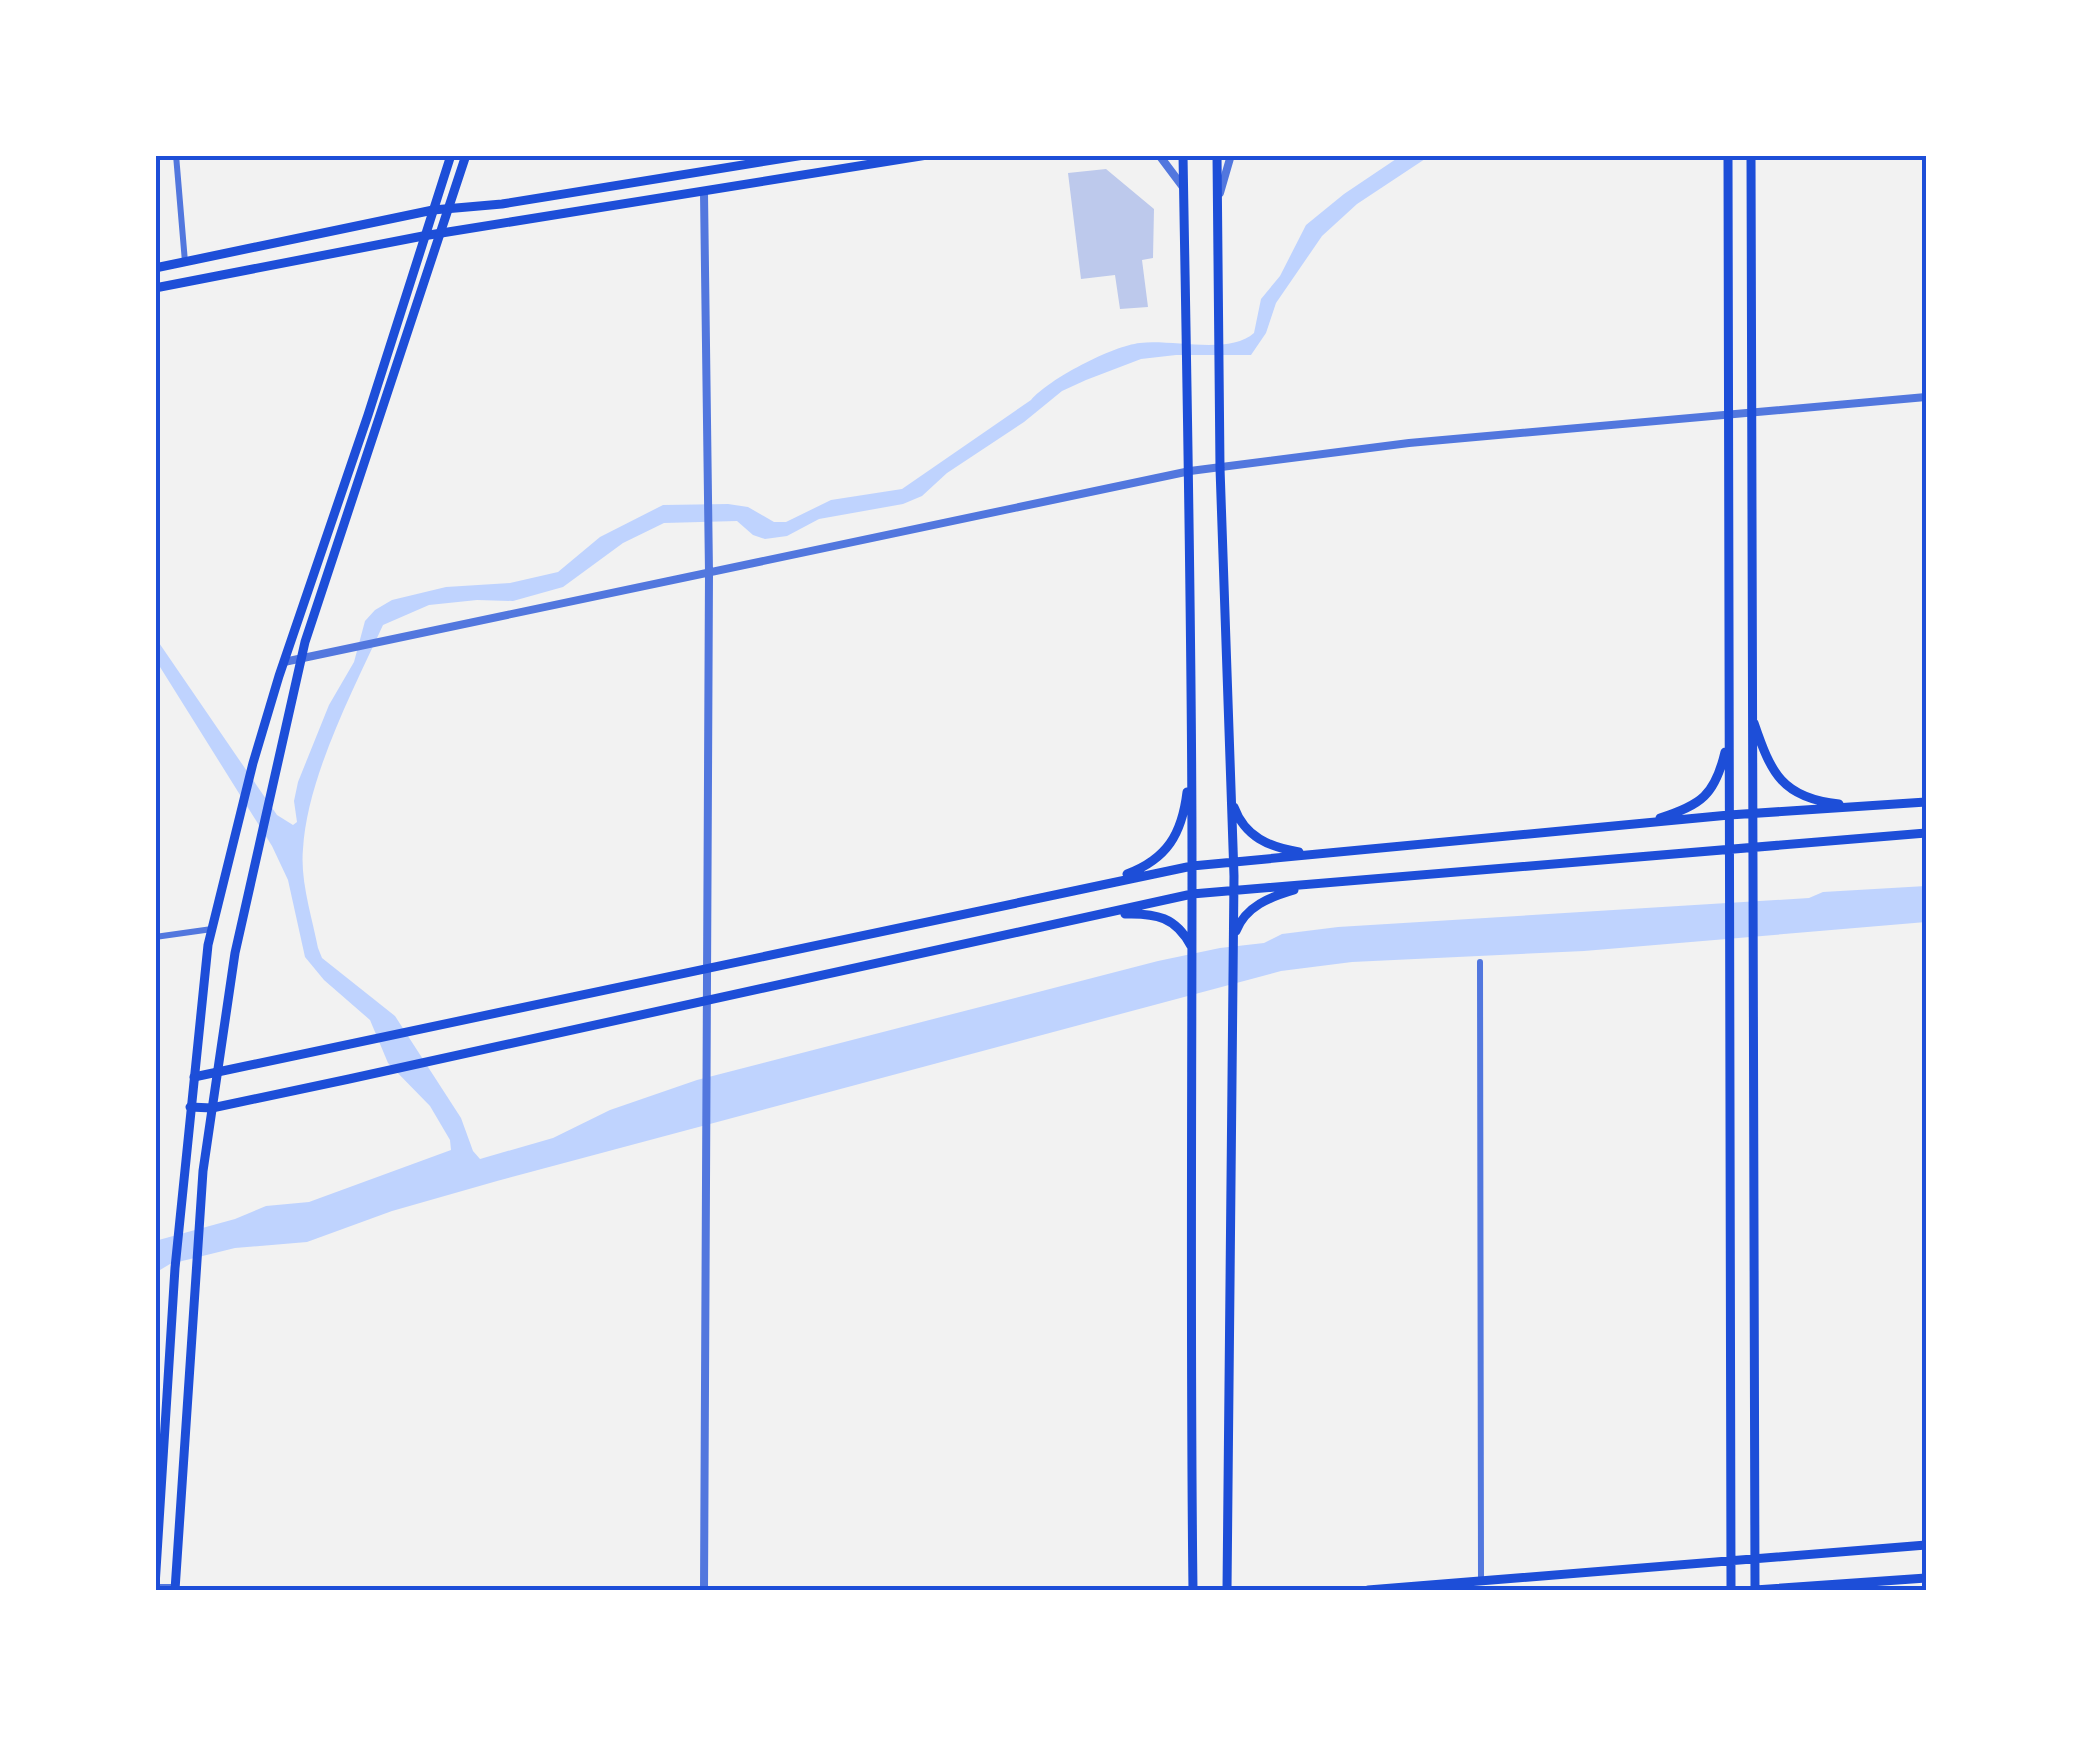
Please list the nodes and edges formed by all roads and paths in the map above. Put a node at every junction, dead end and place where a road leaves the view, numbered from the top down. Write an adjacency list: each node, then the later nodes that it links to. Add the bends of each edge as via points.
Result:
1 (176, 155): 19 (street)
2 (451, 155): 16 (main road)
3 (466, 155): 15 (main road)
4 (804, 155): 15 (main road)
5 (927, 155): 13 (main road)
6 (1159, 155): 12 (street)
7 (1183, 155): 12 (main road)
8 (1216, 155): 14 (main road)
9 (1231, 155): 14 (street)
10 (1728, 155): 23 (main road)
11 (1751, 155): 24 (main road)
12 (1184, 190): 26 (main road)
13 (704, 193): 17 (main road); 27 (street)
14 (1217, 202): 25 (main road)
15 (448, 208): 16 (main road); 17 (main road)
16 (432, 210): 18 (main road); 19 (main road)
17 (440, 234): 18 (main road); 28 (main road)
18 (423, 236): 21 (main road); 29 (main road)
19 (184, 262): 20 (main road)
20 (155, 268)
21 (155, 288)
22 (1926, 397): 24 (street)
23 (1729, 414): 24 (street); 25 (street, via 1405,443); 31 (main road)
24 (1753, 414): 30 (main road)
25 (1220, 468): 26 (street); 33 (main road)
26 (1190, 471): 27 (street); 32 (main road)
27 (709, 573): 28 (street); 55 (street)
28 (302, 657): 29 (street); 57 (main road, via 235,953)
29 (284, 662): 50 (main road)
30 (1751, 715): 35 (main road, via 1784,785 1816,802); 37 (main road)
31 (1729, 733): 36 (main road); 38 (main road, via 1720,772 1701,802)
32 (1192, 755): 44 (main road); 46 (main road, via 1174,842 1148,864)
33 (1232, 802): 42 (main road, via 1242,825 1266,844); 43 (main road)
34 (1926, 802): 35 (main road)
35 (1862, 806): 37 (main road)
36 (1729, 815): 37 (main road); 38 (main road); 41 (main road)
37 (1750, 815): 40 (main road)
38 (1638, 824): 42 (main road)
39 (1926, 833): 40 (main road)
40 (1750, 849): 41 (main road); 62 (main road)
41 (1729, 850): 45 (main road); 63 (main road)
42 (1311, 854): 43 (main road)
43 (1234, 860): 44 (main road); 47 (main road)
44 (1192, 866): 46 (main road); 48 (main road)
45 (1314, 884): 47 (main road); 52 (main road, via 1256,905 1240,920)
46 (1098, 885): 55 (main road)
47 (1234, 891): 48 (main road); 52 (main road)
48 (1192, 894): 49 (main road); 53 (main road)
49 (1102, 916): 53 (main road, via 1168,918); 56 (main road)
50 (212, 930): 51 (street); 58 (main road)
51 (155, 937)
52 (1233, 941): 70 (main road)
53 (1192, 949): 69 (main road)
54 (1480, 962): 65 (street)
55 (708, 968): 56 (street); 57 (main road)
56 (708, 999): 60 (main road); 68 (street)
57 (217, 1073): 58 (main road); 60 (main road)
58 (194, 1077): 59 (main road)
59 (190, 1107): 60 (main road); 66 (main road)
60 (212, 1108): 67 (main road)
61 (1926, 1545): 62 (main road)
62 (1755, 1560): 63 (main road); 73 (main road)
63 (1731, 1562): 65 (main road); 72 (main road)
64 (1926, 1578): 73 (main road)
65 (1481, 1581): 71 (main road)
66 (155, 1587): 67 (street)
67 (175, 1589)
68 (704, 1590)
69 (1193, 1590)
70 (1227, 1590)
71 (1368, 1590)
72 (1731, 1590)
73 (1755, 1590)

